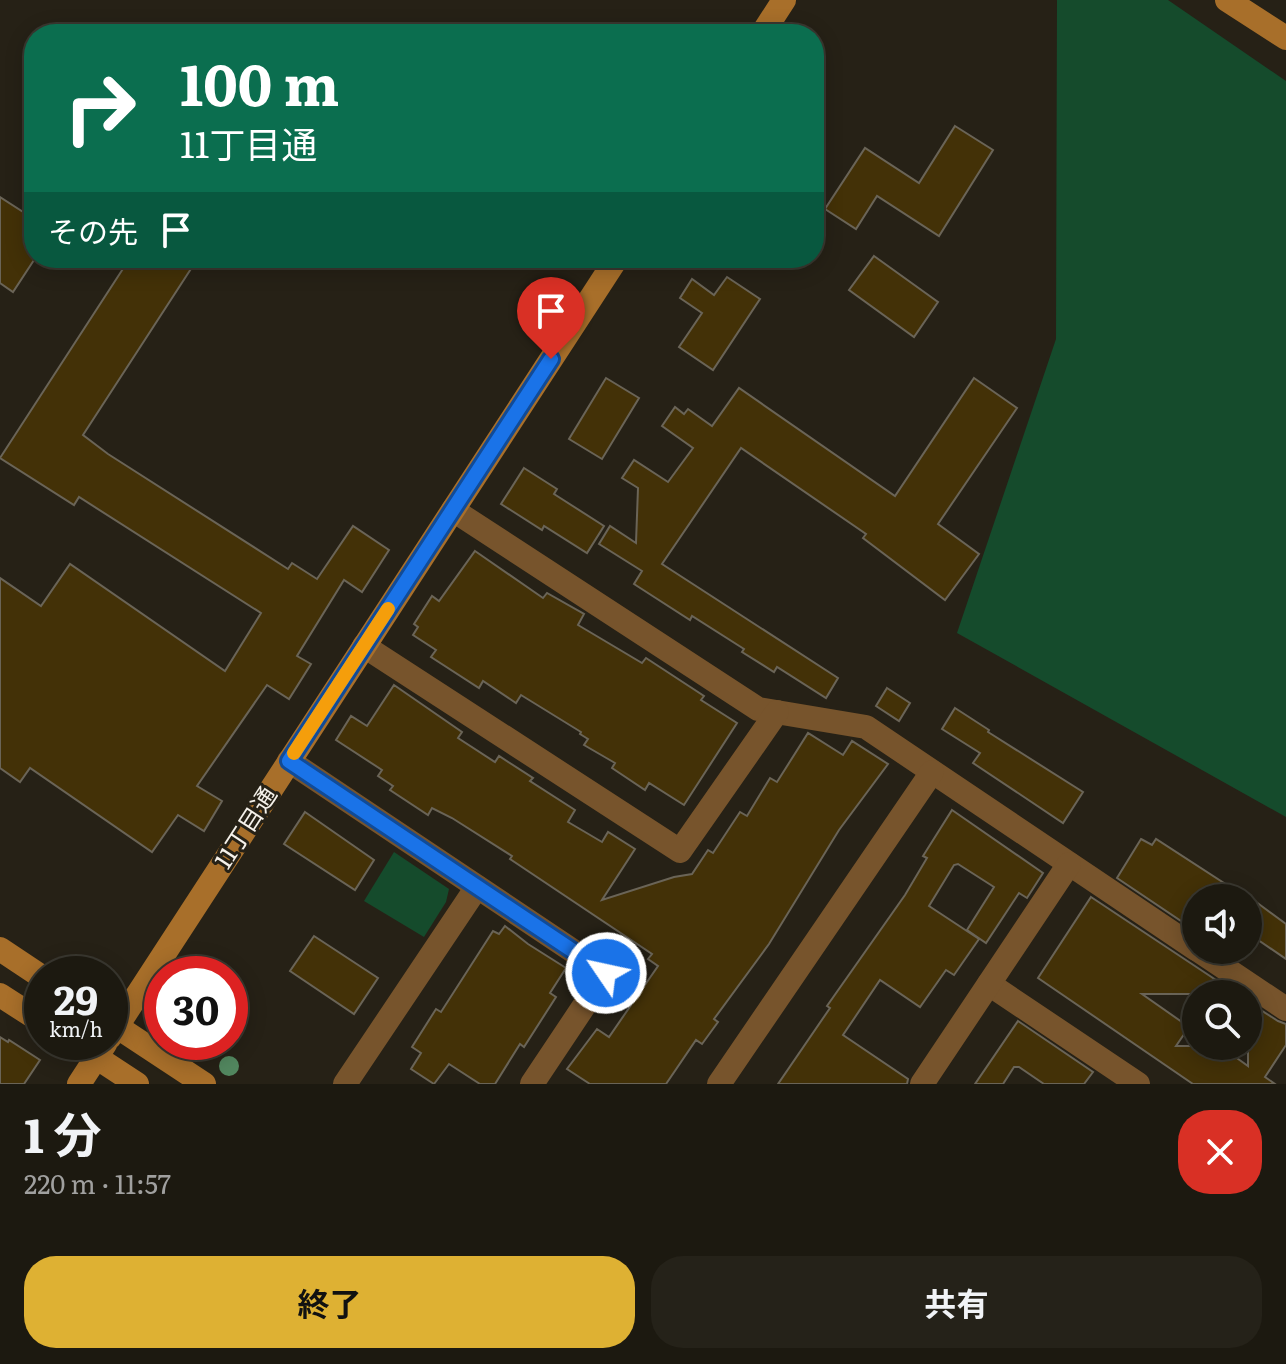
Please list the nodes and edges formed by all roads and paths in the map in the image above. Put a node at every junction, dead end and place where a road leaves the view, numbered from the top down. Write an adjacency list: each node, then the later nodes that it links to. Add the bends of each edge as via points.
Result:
1 (784, 0): 3 (street)
2 (1227, 0): 4 (street)
3 (768, 24)
4 (1286, 38)
5 (610, 268): 6 (street, 11丁目通)
6 (453, 510): 7 (street, 11丁目通); 8 (street, via 758,709)
7 (364, 646): 8 (street, via 680,851); 9 (street, 11丁目通)
8 (777, 712): 10 (street, via 866,727)
9 (289, 761): 12 (street); 19 (street, 11丁目通)
10 (932, 772): 11 (street); 30 (street)
11 (1069, 864): 13 (street); 17 (street)
12 (477, 887): 28 (street); 29 (street, via 606,973)
13 (1182, 940)
14 (0, 949): 16 (street)
15 (1218, 964): 20 (street)
16 (24, 965)
17 (989, 984): 31 (street); 32 (street)
18 (0, 995): 21 (street)
19 (128, 1007)
20 (1286, 1009)
21 (24, 1010)
22 (128, 1047): 27 (street)
23 (94, 1060): 25 (street, 11丁目通)
24 (122, 1060): 26 (street)
25 (79, 1084)
26 (137, 1084)
27 (204, 1084)
28 (345, 1084)
29 (532, 1084)
30 (719, 1084)
31 (922, 1084)
32 (1138, 1084)

